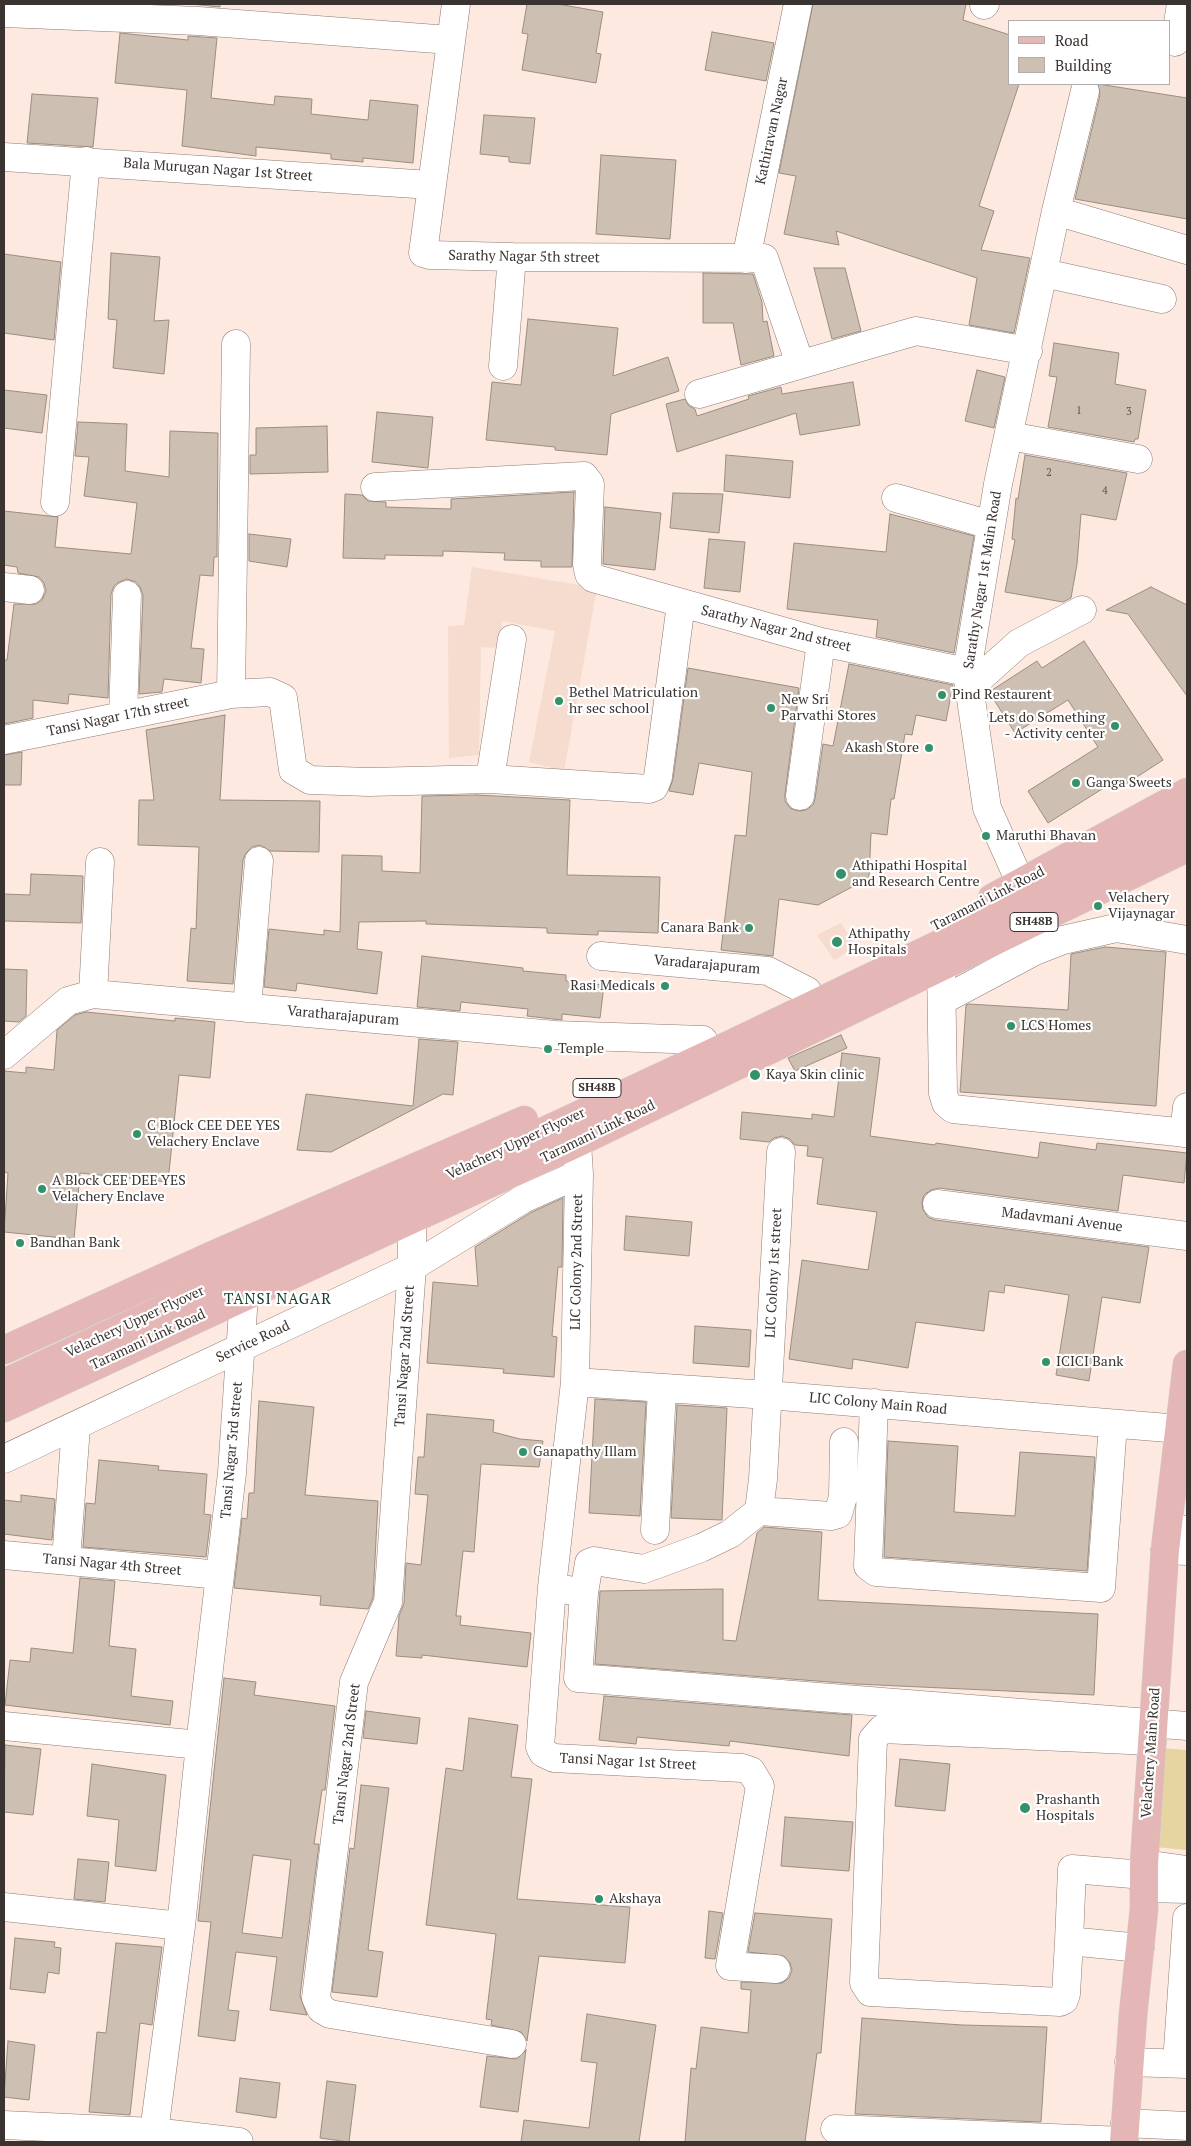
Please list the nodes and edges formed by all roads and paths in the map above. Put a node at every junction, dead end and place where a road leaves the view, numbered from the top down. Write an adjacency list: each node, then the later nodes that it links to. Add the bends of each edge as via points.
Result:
1 (456, 4): 5 (street, Sarathy Nagar 5th street)
2 (798, 4): 14 (street, Kathiravan Nagar)
3 (1181, 4): 6 (street)
4 (4, 13): 5 (street, via 198,21)
5 (450, 40): 10 (street, Sarathy Nagar 5th street)
6 (1175, 42)
7 (1085, 91): 11 (street, Sarathy Nagar 1st Main Road)
8 (4, 157): 9 (street, Bala Murugan Nagar 1st Street)
9 (86, 161): 10 (street, Bala Murugan Nagar 1st Street); 26 (street)
10 (431, 185): 13 (street, Sarathy Nagar 5th street, via 423,252 430,255)
11 (1056, 211): 12 (street); 15 (street, Sarathy Nagar 1st Main Road)
12 (1187, 250)
13 (512, 257): 14 (street, Sarathy Nagar 5th street); 20 (street)
14 (746, 259): 19 (street, Sarathy Nagar 5th street, via 764,258)
15 (1044, 273): 16 (street); 18 (street, Sarathy Nagar 1st Main Road)
16 (1162, 299)
17 (236, 344): 34 (street)
18 (1028, 351): 19 (street, via 916,331); 22 (street, Sarathy Nagar 1st Main Road)
19 (800, 364): 21 (street)
20 (503, 366)
21 (699, 394)
22 (1009, 436): 23 (street); 27 (street, Sarathy Nagar 1st Main Road)
23 (1138, 459)
24 (375, 487): 29 (street, Sarathy Nagar 2nd street, via 584,476 590,484 589,574 593,578)
25 (896, 498): 27 (street)
26 (54, 502)
27 (992, 525): 33 (street, Sarathy Nagar 1st Main Road)
28 (127, 595): 35 (street)
29 (681, 604): 32 (street, Sarathy Nagar 2nd street); 37 (street, via 654,787 643,789)
30 (1082, 610): 33 (street, via 1020,644)
31 (512, 639): 37 (street)
32 (821, 642): 33 (street, Sarathy Nagar 2nd street); 38 (street)
33 (968, 679): 43 (street, Sarathy Nagar 1st Main Road, via 987,808)
34 (231, 694): 35 (street, Tansi Nagar 17th street); 37 (street, Tansi Nagar 17th street, via 270,692 283,698 293,770 310,780)
35 (123, 716): 36 (street, Tansi Nagar 17th street)
36 (4, 740)
37 (490, 779)
38 (800, 796)
39 (1184, 808): 43 (main road, Taramani Link Road / SH48B); 66 (main road, Velachery Upper Flyover, via 1098,868 729,1045)
40 (1187, 848): 46 (main road, Taramani Link Road / SH48B)
41 (259, 861): 50 (street)
42 (100, 862): 48 (street)
43 (1021, 884): 47 (main road, Taramani Link Road / SH48B)
44 (1187, 940): 49 (street, via 1116,928 1063,940 1035,951)
45 (601, 956): 47 (street, Varadarajapuram, via 768,971)
46 (941, 966): 49 (street); 54 (main road, Taramani Link Road / SH48B)
47 (807, 992): 51 (main road, Taramani Link Road / SH48B)
48 (93, 994): 50 (street, Varatharajapuram); 52 (street, Varatharajapuram, via 68,1001)
49 (942, 1000): 53 (street, via 943,1092 946,1103 953,1109)
50 (248, 1008): 51 (street, Varatharajapuram, via 555,1035)
51 (703, 1040): 63 (main road, Taramani Link Road / SH48B)
52 (4, 1055)
53 (1186, 1124)
54 (577, 1143): 56 (street, LIC Colony 2nd Street); 58 (main road, Taramani Link Road / SH48B)
55 (781, 1152): 68 (street, LIC Colony 1st street)
56 (579, 1174): 60 (street, Service Road, via 523,1199); 65 (street, LIC Colony 2nd Street)
57 (937, 1204): 59 (street, Madavmani Avenue)
58 (412, 1219): 60 (street, Tansi Nagar 2nd Street); 61 (main road, Taramani Link Road / SH48B)
59 (1187, 1236)
60 (412, 1267): 62 (street, Service Road); 97 (street, Tansi Nagar 2nd Street, via 388,1602 354,1682 316,1998 321,2009 330,2014)
61 (244, 1295): 62 (street, Tansi Nagar 3rd street); 70 (main road, Taramani Link Road / SH48B)
62 (240, 1348): 72 (street, Service Road); 81 (street, Tansi Nagar 3rd street, via 232,1473)
63 (4, 1350)
64 (1187, 1364): 73 (main road, Velachery Main Road)
65 (576, 1382): 67 (street, LIC Colony Main Road); 82 (street, Tansi Nagar 1st Street)
66 (4, 1383)
67 (662, 1388): 68 (street, LIC Colony Main Road); 77 (street)
68 (768, 1395): 69 (street, LIC Colony Main Road); 76 (street, LIC Colony 1st street)
69 (874, 1404): 71 (street, LIC Colony Main Road); 71 (street, via 868,1566 876,1572 1101,1588)
70 (4, 1408)
71 (1113, 1424): 73 (street, LIC Colony Main Road)
72 (76, 1427): 75 (street, Service Road); 80 (street)
73 (1182, 1437): 78 (main road, Velachery Main Road)
74 (844, 1442): 76 (street, via 843,1497 838,1514)
75 (4, 1459)
76 (759, 1511): 83 (street, via 730,1534 644,1569 594,1561 589,1564)
77 (656, 1530)
78 (1177, 1540): 86 (main road, Velachery Main Road)
79 (4, 1555): 80 (street, Tansi Nagar 4th Street)
80 (66, 1560): 81 (street, Tansi Nagar 4th Street)
81 (220, 1575): 87 (street, Tansi Nagar 3rd street)
82 (552, 1587): 83 (street); 96 (street, Tansi Nagar 1st Street, via 539,1740 543,1753 554,1758 751,1771 760,1786 730,1966)
83 (584, 1593): 86 (street, via 578,1678)
84 (4, 1726): 87 (street)
85 (1187, 1726): 86 (street)
86 (1152, 1732): 89 (main road, Velachery Main Road); 94 (street, via 882,1729 873,1740 864,1984 870,1992 1060,2002 1066,1994)
87 (200, 1745): 93 (street, Tansi Nagar 3rd street)
88 (1187, 1870): 89 (street)
89 (1144, 1875): 90 (street); 94 (street, via 1072,1869); 95 (main road, Velachery Main Road)
90 (1187, 1889)
91 (4, 1907): 93 (street)
92 (1187, 1918): 99 (street)
93 (181, 1926): 103 (street, Tansi Nagar 3rd street)
94 (1069, 1941): 95 (street)
95 (1140, 1948): 98 (main road, Velachery Main Road)
96 (776, 1969)
97 (512, 2044)
98 (1130, 2062): 99 (street); 105 (main road, Velachery Main Road)
99 (1182, 2063)
100 (4, 2125): 104 (street)
101 (1187, 2126): 105 (street)
102 (836, 2129): 105 (street)
103 (154, 2132): 104 (street); 106 (street)
104 (36, 2135)
105 (1124, 2135)
106 (239, 2142)

